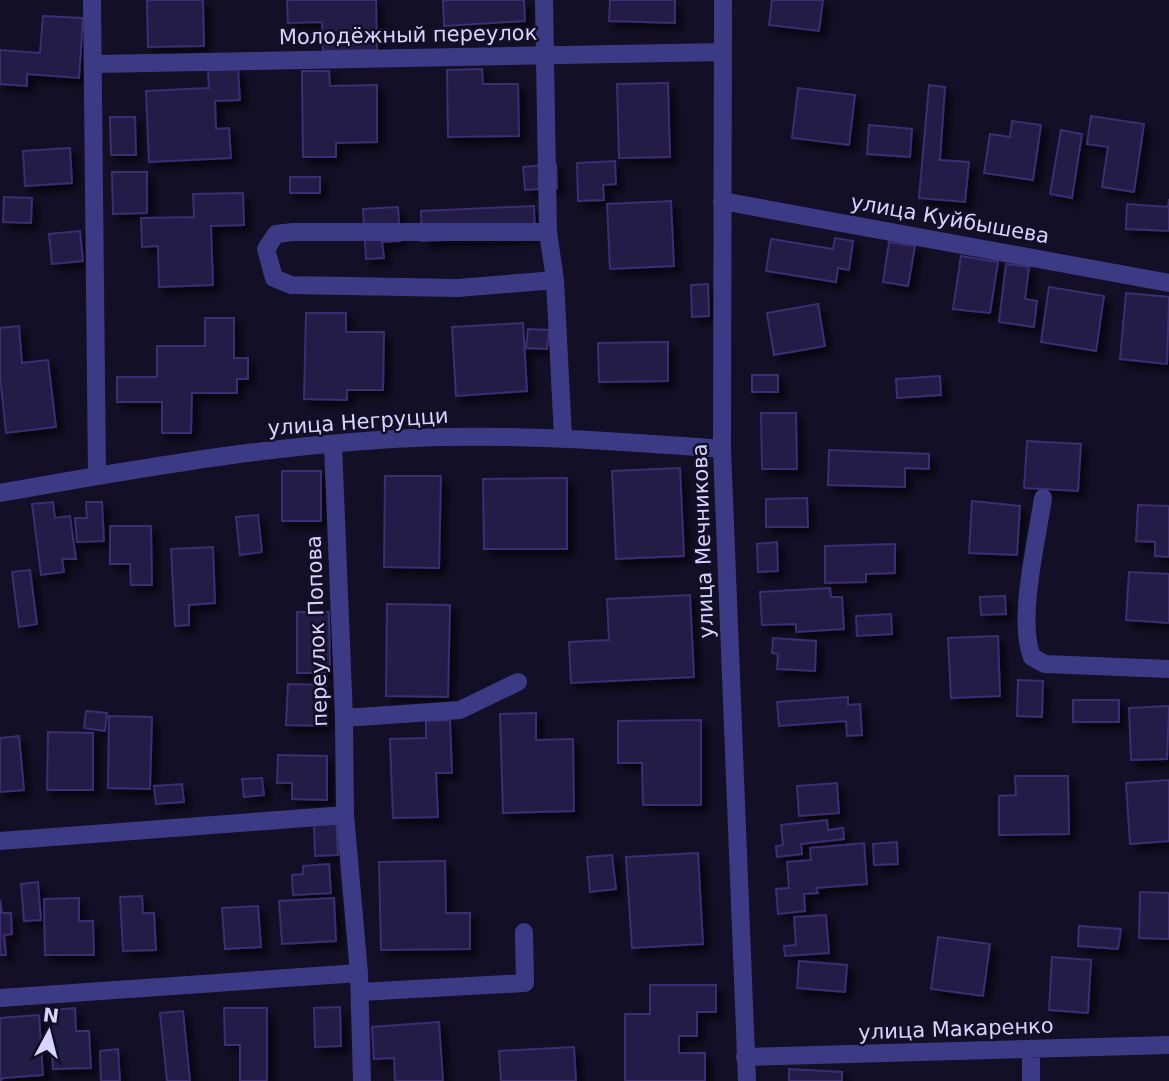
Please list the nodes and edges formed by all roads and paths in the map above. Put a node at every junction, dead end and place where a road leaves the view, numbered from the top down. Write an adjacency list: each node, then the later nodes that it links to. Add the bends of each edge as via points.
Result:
1 (92, 0): 6 (street)
2 (544, 0): 5 (street)
3 (723, 0): 4 (street, улица Мечникова)
4 (723, 52): 5 (street, Молодёжный переулок); 7 (street, улица Мечникова)
5 (547, 55): 6 (street, Молодёжный переулок); 8 (street)
6 (94, 64): 14 (street)
7 (722, 201): 10 (street, улица Куйбышева); 13 (street, улица Мечникова)
8 (548, 232): 9 (street); 9 (street, via 293,232 276,234 266,249 274,278 291,285 458,288)
9 (555, 280): 11 (street)
10 (1169, 283)
11 (563, 438): 12 (street, улица Негруцци, via 439,438); 13 (street, улица Негруцци)
12 (333, 445): 14 (street, улица Негруцци, via 205,458); 19 (street, переулок Попова)
13 (722, 449): 28 (street, улица Мечникова)
14 (97, 476): 15 (street, улица Негруцци)
15 (0, 493)
16 (1043, 498): 17 (street, via 1026,616 1032,657 1045,664)
17 (1169, 669)
18 (518, 682): 19 (street, via 460,710)
19 (344, 718): 20 (street, переулок Попова)
20 (345, 815): 21 (street); 23 (street, переулок Попова)
21 (0, 841)
22 (524, 932): 24 (street, via 525,983)
23 (359, 973): 24 (street, переулок Попова); 25 (street)
24 (360, 992): 29 (street, переулок Попова)
25 (0, 998)
26 (1169, 1045): 27 (street, улица Макаренко)
27 (1031, 1050): 28 (street, улица Макаренко); 31 (street)
28 (745, 1057): 30 (street, улица Мечникова)
29 (362, 1081)
30 (747, 1081)
31 (1031, 1081)

